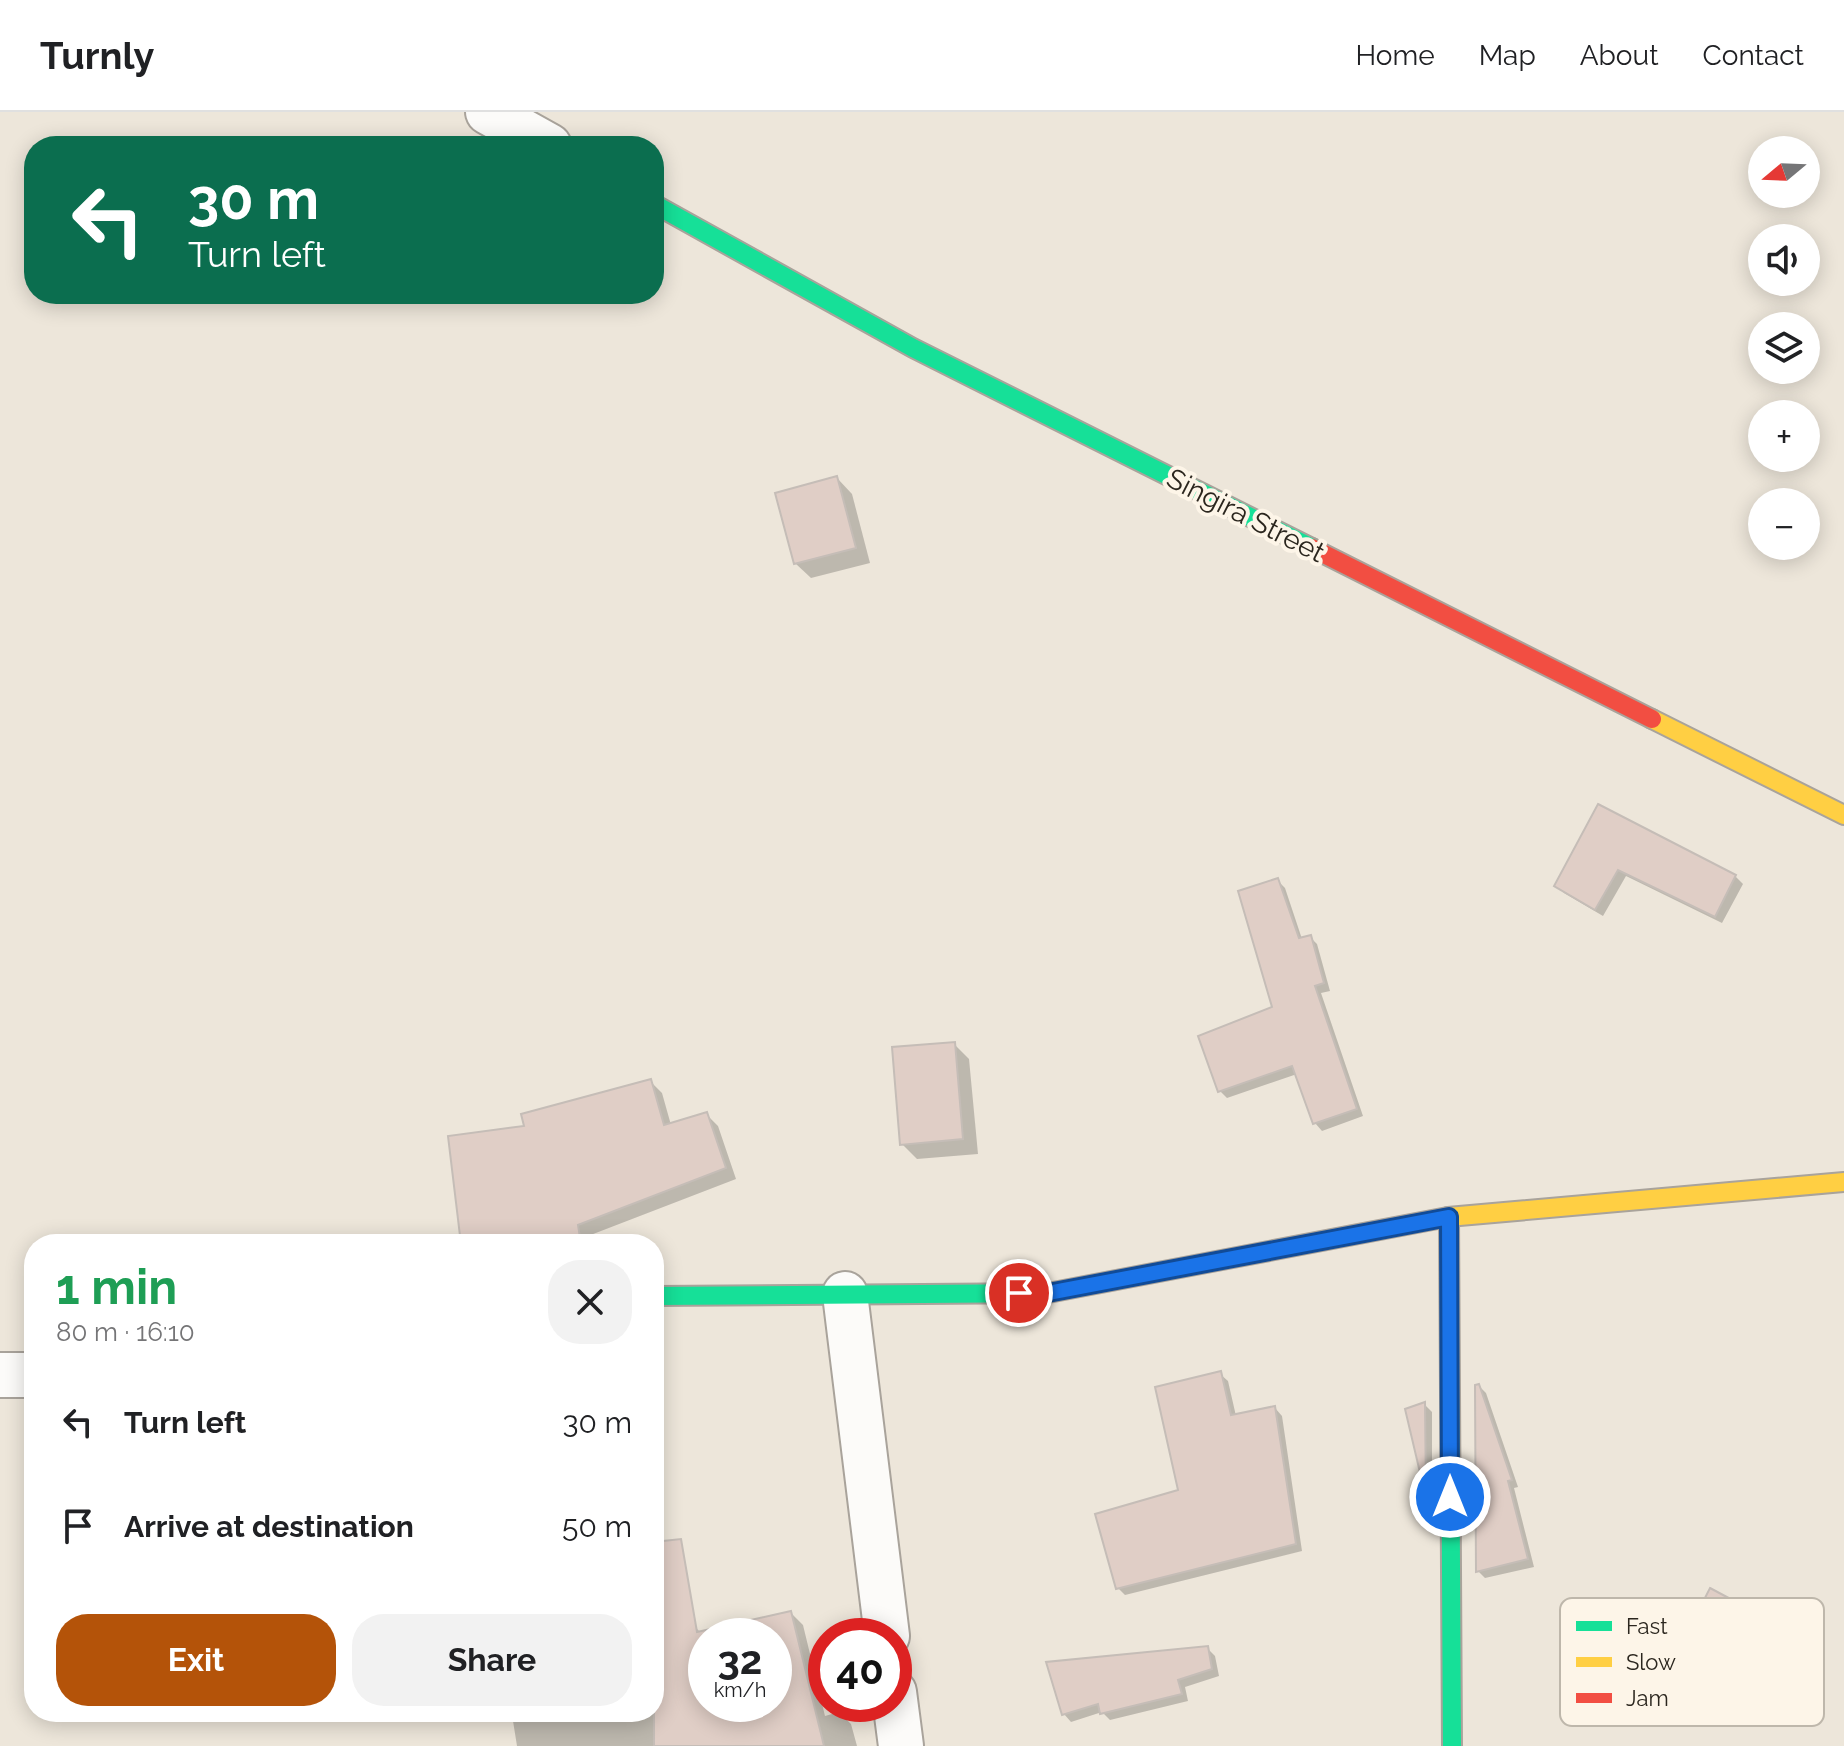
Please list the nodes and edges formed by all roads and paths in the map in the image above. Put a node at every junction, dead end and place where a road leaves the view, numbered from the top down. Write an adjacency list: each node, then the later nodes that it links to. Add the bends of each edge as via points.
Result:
1 (488, 112): 2 (street)
2 (531, 136)
3 (664, 210): 4 (street, Singira Street, via 913,348)
4 (1844, 815)
5 (1844, 1182): 6 (street)
6 (1449, 1217): 7 (street, via 1048,1293); 14 (street)
7 (845, 1294): 8 (street); 11 (street)
8 (664, 1296)
9 (0, 1375): 10 (street)
10 (24, 1375)
11 (885, 1618)
12 (898, 1722): 13 (street)
13 (901, 1746)
14 (1452, 1746)

